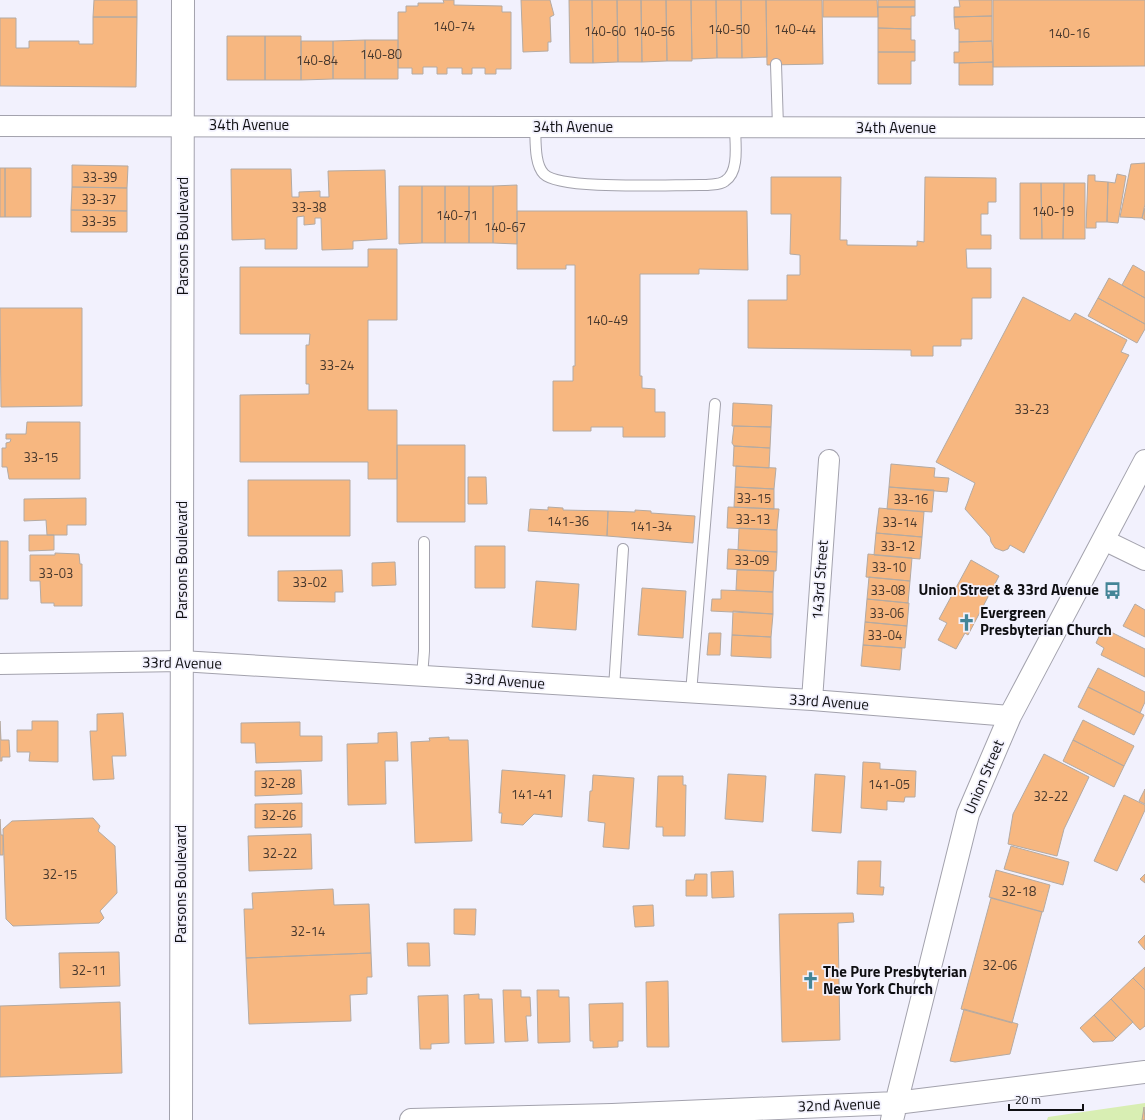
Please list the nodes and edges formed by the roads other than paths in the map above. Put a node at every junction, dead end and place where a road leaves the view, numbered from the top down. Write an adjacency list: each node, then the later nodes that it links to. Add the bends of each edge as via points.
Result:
1 (183, 0): 3 (street, Parsons Boulevard)
2 (776, 64): 7 (lane)
3 (183, 125): 4 (street, 34th Avenue); 5 (street, 34th Avenue); 16 (street, Parsons Boulevard)
4 (0, 126)
5 (535, 126): 6 (street, 34th Avenue); 6 (lane, via 540,169 554,180 584,184 707,185 726,181 730,176 735,164)
6 (735, 127): 7 (street, 34th Avenue)
7 (778, 127): 8 (street, 34th Avenue)
8 (1145, 128)
9 (715, 404): 20 (lane)
10 (829, 460): 21 (street, 143rd Street)
11 (1145, 461): 12 (street, Union Street)
12 (1104, 540): 15 (street); 22 (street, Union Street)
13 (424, 542): 18 (lane)
14 (623, 549): 19 (lane)
15 (1145, 560)
16 (181, 661): 17 (street, 33rd Avenue); 18 (street, 33rd Avenue); 26 (street, Parsons Boulevard)
17 (0, 664)
18 (422, 676): 19 (street, 33rd Avenue)
19 (614, 688): 20 (street, 33rd Avenue)
20 (691, 693): 21 (street, 33rd Avenue)
21 (812, 700): 22 (street, 33rd Avenue)
22 (1010, 716): 24 (street, Union Street, via 968,814)
23 (1145, 1072): 24 (street, 32nd Avenue)
24 (894, 1112): 25 (street, 32nd Avenue)
25 (612, 1117): 27 (street, 32nd Avenue)
26 (181, 1120)
27 (411, 1120)

